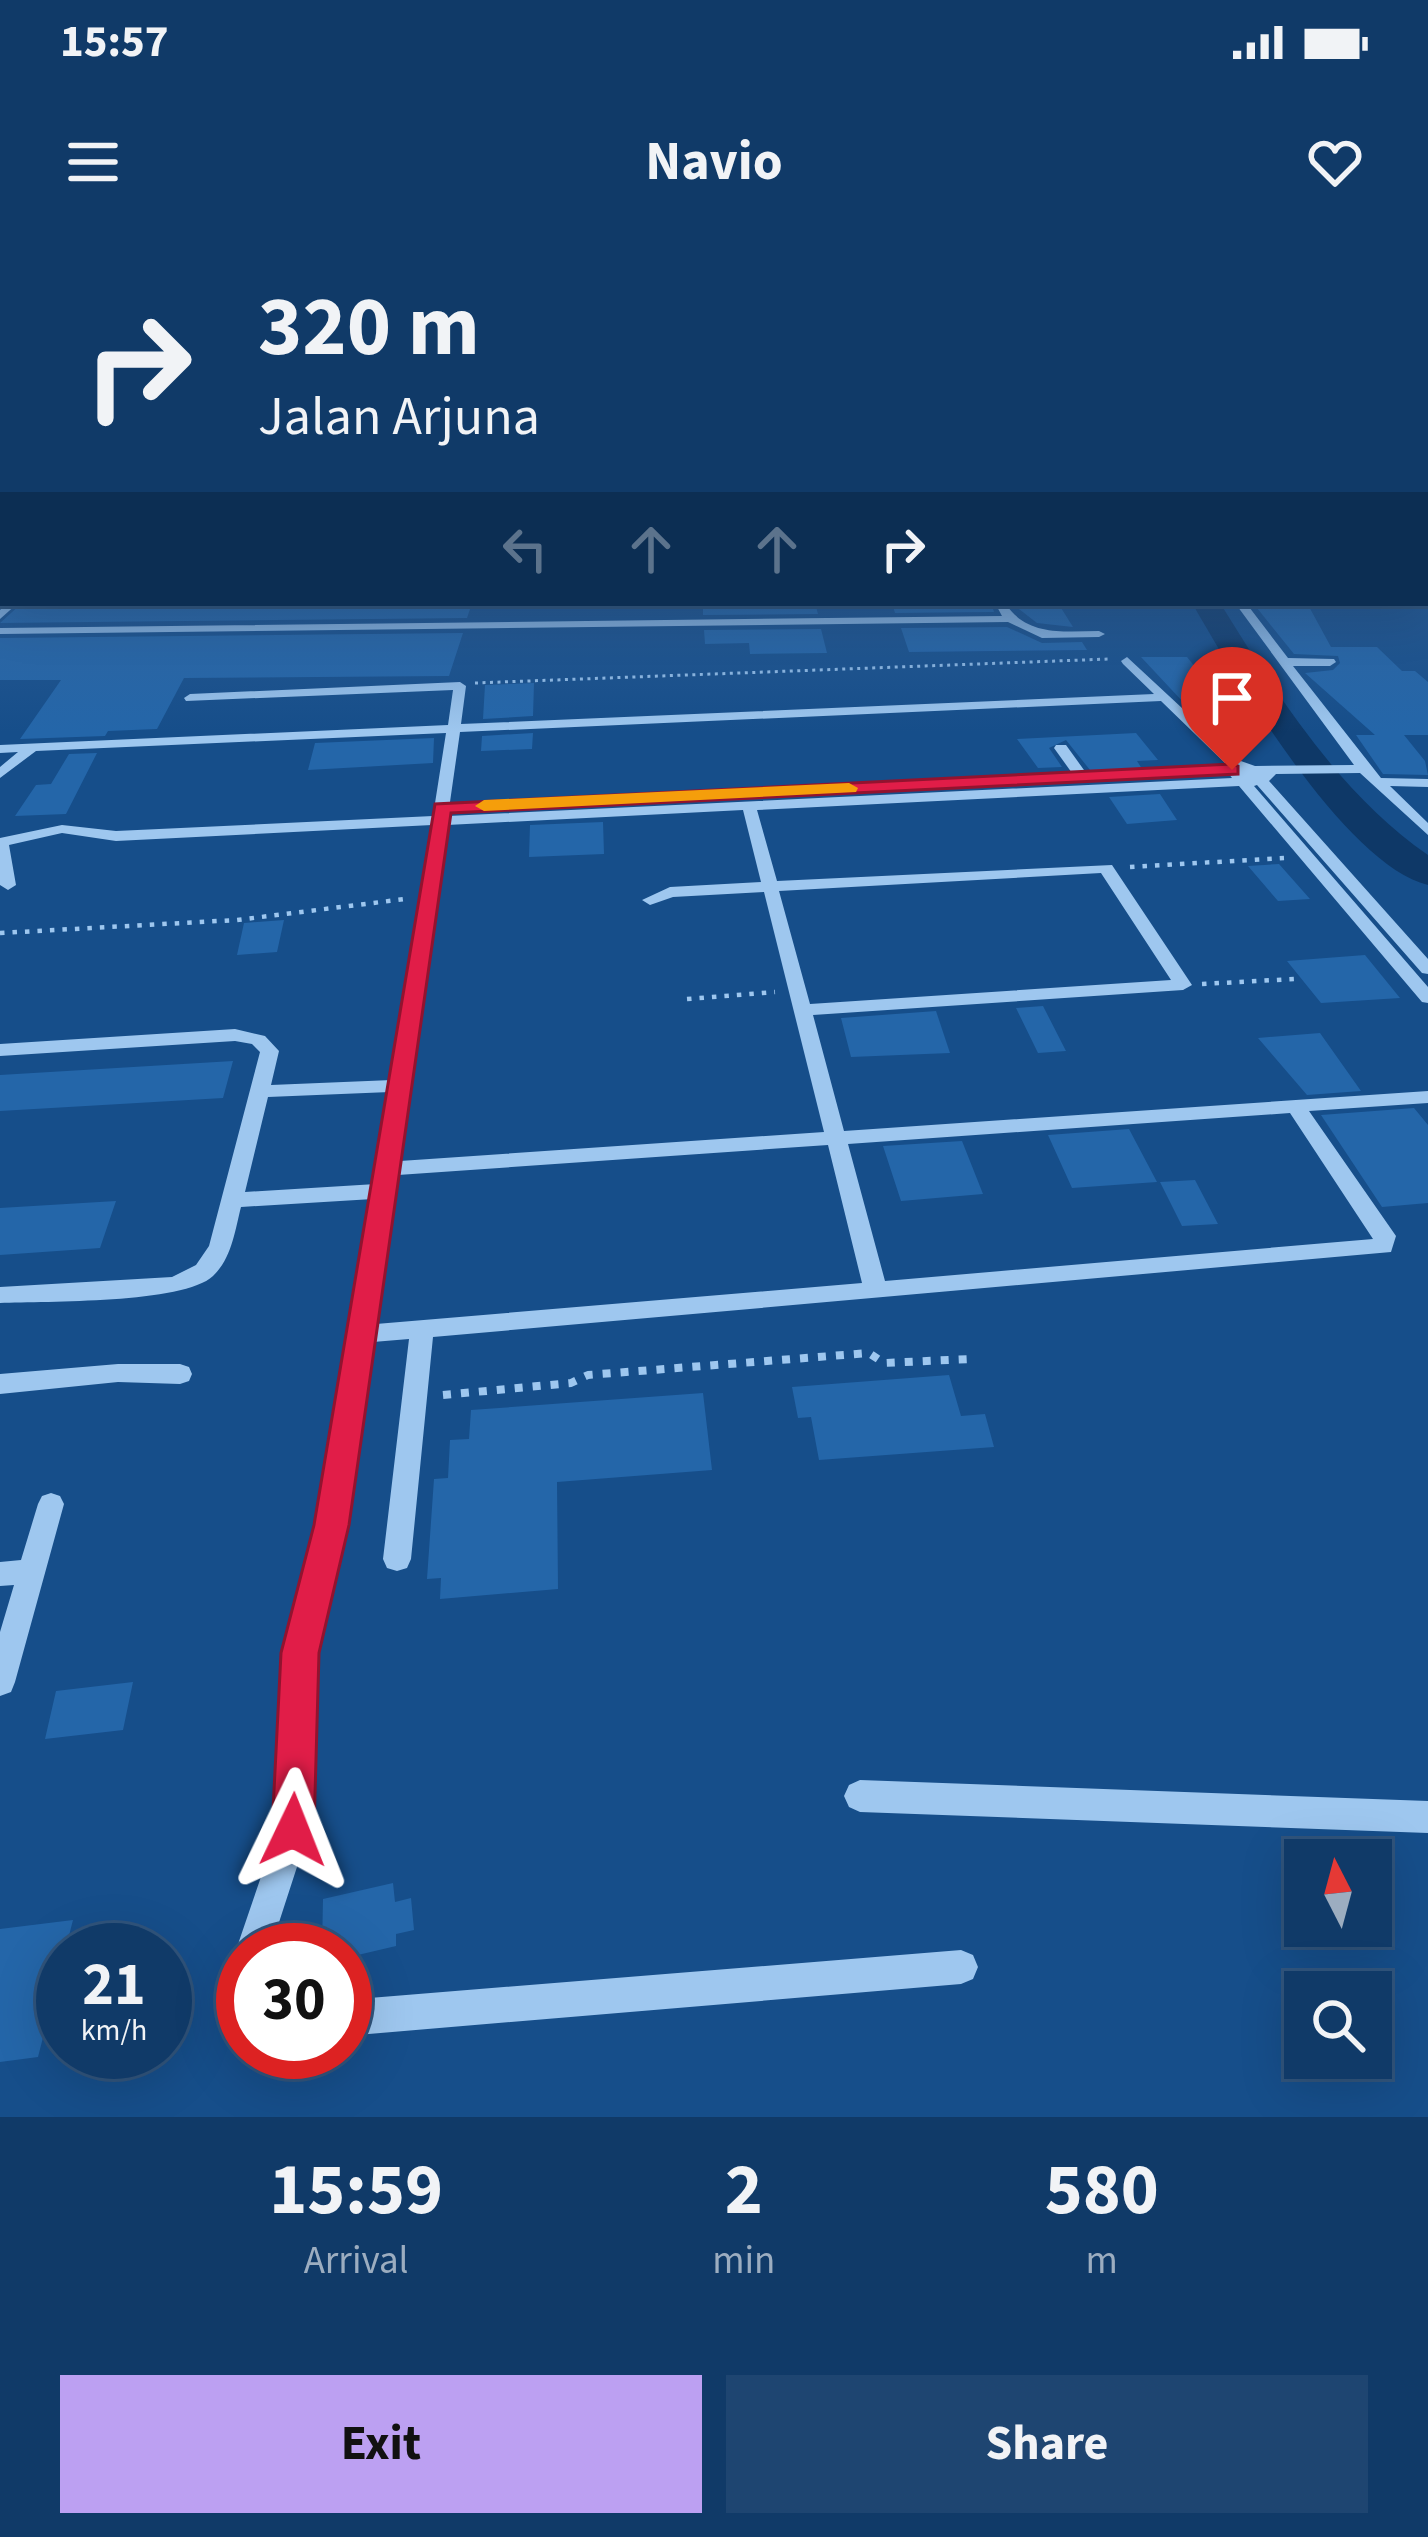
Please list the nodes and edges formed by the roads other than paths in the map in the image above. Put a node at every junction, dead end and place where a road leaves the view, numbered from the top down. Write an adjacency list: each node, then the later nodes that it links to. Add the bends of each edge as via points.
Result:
1 (1002, 606): 3 (street)
2 (1242, 606): 9 (street)
3 (1010, 619): 4 (street); 6 (street, via 1042,635)
4 (482, 623): 5 (street); 7 (street)
5 (0, 631)
6 (1099, 634)
7 (476, 646)
8 (1127, 661): 11 (street)
9 (1286, 662): 10 (street); 17 (street)
10 (1330, 662)
11 (1165, 697): 13 (street); 18 (street)
12 (190, 698): 13 (street, via 460,686)
13 (454, 729): 14 (street); 27 (street)
14 (32, 748): 16 (street); 19 (street)
15 (1061, 748): 20 (street)
16 (0, 749)
17 (1359, 769): 18 (street); 21 (street)
18 (1253, 772): 20 (street); 23 (street); 32 (street); 33 (street)
19 (0, 774)
20 (1082, 777): 23 (street)
21 (1377, 782): 22 (street); 28 (street)
22 (1428, 783)
23 (991, 787): 24 (street)
24 (784, 797): 25 (street); 26 (street)
25 (625, 805): 26 (street); 27 (street)
26 (749, 805): 31 (street)
27 (442, 813): 29 (street, via 116,836 46,831); 39 (street)
28 (1428, 831)
29 (0, 843): 30 (street)
30 (8, 885)
31 (770, 886): 34 (street); 37 (street); 37 (street, via 1106,868 1183,986)
32 (1342, 897): 33 (street); 36 (street)
33 (1364, 897): 35 (street)
34 (650, 900)
35 (1428, 969)
36 (1428, 997)
37 (802, 1010): 43 (street)
38 (0, 1050): 40 (street, via 235,1035 270,1051)
39 (399, 1086): 40 (street); 44 (street)
40 (260, 1091): 45 (street)
41 (1428, 1097): 42 (street)
42 (1295, 1105): 43 (street); 46 (street, via 1385,1236 1382,1246)
43 (833, 1136): 44 (street); 46 (street)
44 (386, 1180): 45 (street); 49 (street)
45 (232, 1200): 47 (street, via 220,1248 204,1271 175,1286)
46 (876, 1292): 48 (street)
47 (0, 1295)
48 (422, 1329): 49 (street); 53 (street)
49 (362, 1334): 59 (street, via 331,1525 300,1653 293,1830)
50 (180, 1374): 51 (street)
51 (0, 1384)
52 (51, 1504): 54 (street)
53 (398, 1558)
54 (32, 1571): 55 (street); 56 (street)
55 (0, 1574)
56 (0, 1682)
57 (860, 1796): 58 (street)
58 (1428, 1817)
59 (262, 1923)
60 (961, 1967): 61 (street)
61 (372, 2016)

